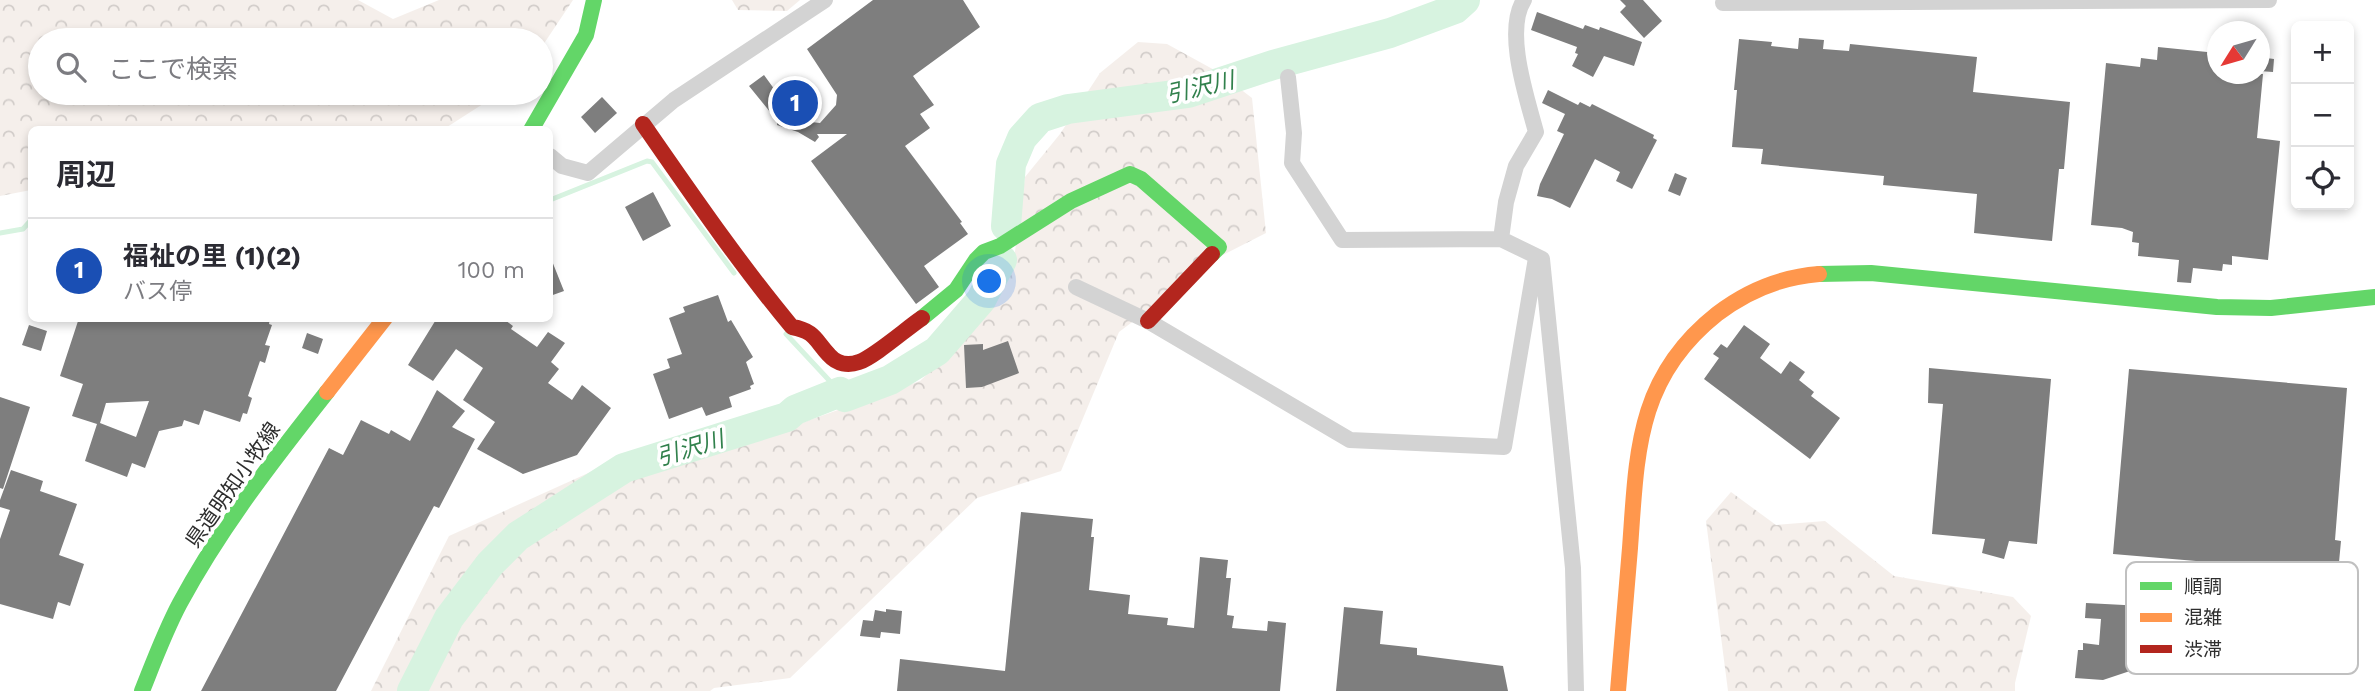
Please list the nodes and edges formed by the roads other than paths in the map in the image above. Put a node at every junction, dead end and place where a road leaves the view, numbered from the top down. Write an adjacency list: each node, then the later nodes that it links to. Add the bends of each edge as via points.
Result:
1 (594, 0): 8 (street, via 586,35)
2 (825, 0): 10 (street)
3 (1524, 0): 13 (street, via 1518,9 1517,33 1536,132 1516,166)
4 (2269, 0): 5 (street)
5 (1763, 1): 6 (street)
6 (1723, 3)
7 (1288, 76): 13 (street, via 1292,163 1342,240)
8 (553, 92)
9 (545, 105): 11 (street)
10 (643, 124): 12 (street, via 588,173); 17 (street, via 767,297 792,327 803,327 814,335 840,364 861,362 947,299 984,253 1071,201 1130,174 1219,247)
11 (533, 126)
12 (553, 158)
13 (1501, 239): 14 (street)
14 (1537, 256): 17 (street, via 1504,447 1350,440); 20 (street, via 1542,259 1573,568)
15 (1076, 287): 17 (street)
16 (2375, 297): 21 (street, via 2271,308 2217,307 1871,273 1814,274 1781,280 1745,295 1705,321 1673,355 1652,395 1637,457)
17 (1148, 321)
18 (381, 322): 19 (street, 県道明知小牧線, via 255,485 213,548 179,605)
19 (142, 691)
20 (1576, 691)
21 (1618, 691)

